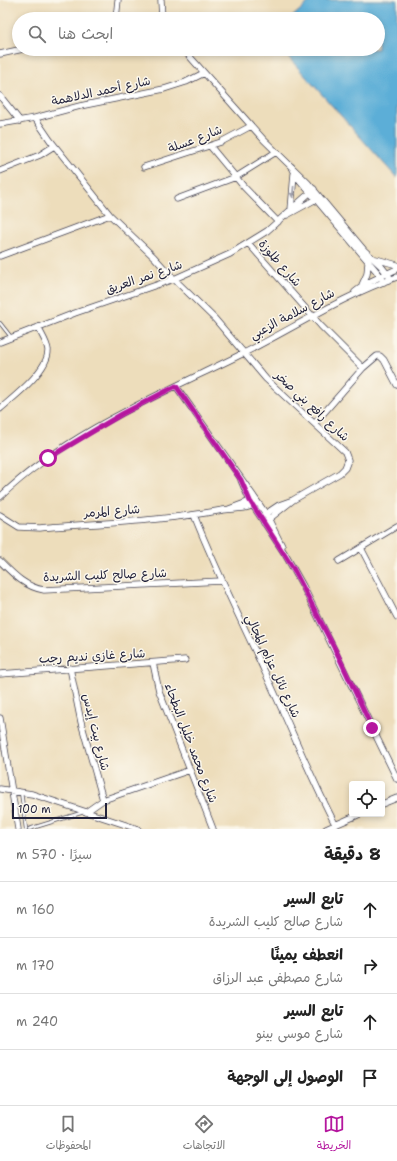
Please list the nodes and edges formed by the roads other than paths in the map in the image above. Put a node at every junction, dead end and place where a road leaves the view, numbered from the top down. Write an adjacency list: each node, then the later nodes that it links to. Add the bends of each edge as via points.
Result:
1 (118, 0): 3 (street)
2 (161, 0): 4 (street)
3 (117, 12)
4 (162, 12)
5 (12, 51): 6 (street)
6 (0, 54)
7 (189, 56): 8 (street)
8 (204, 73): 10 (street, شارع أحمد الدلاهمة, via 170,88); 13 (street)
9 (0, 96): 11 (street)
10 (35, 118): 11 (street, شارع أحمد الدلاهمة); 14 (street, شارع رافع بني صخر)
11 (20, 121): 12 (street, شارع أحمد الدلاهمة)
12 (0, 124)
13 (251, 126): 15 (street, شارع عسلة); 16 (street)
14 (54, 146): 19 (street, via 40,156); 26 (street, شارع رافع بني صخر)
15 (210, 146): 18 (street, شارع عسلة); 21 (street)
16 (276, 152): 17 (street); 21 (street)
17 (291, 166): 20 (street); 22 (street)
18 (144, 167)
19 (0, 171)
20 (294, 173): 22 (street); 25 (street, one-way to 25)
21 (236, 177): 24 (street); 27 (street)
22 (312, 191): 23 (street); 25 (street, شارع نمر العريق)
23 (318, 198): 25 (street, شارع نمر العريق); 30 (street); 31 (street)
24 (177, 199)
25 (289, 212): 27 (street, شارع نمر العريق)
26 (110, 215): 29 (street); 37 (street, شارع رافع بني صخر)
27 (278, 222): 28 (street, شارع نمر العريق)
28 (249, 244): 37 (street, شارع نمر العريق); 42 (street, شارع طلوزة)
29 (0, 256)
30 (372, 257): 32 (street); 34 (street)
31 (368, 263): 35 (street); 40 (street, via 367,274)
32 (397, 265)
33 (397, 270): 34 (street, شارع سلامة الزعبي)
34 (387, 273): 35 (street, شارع سلامة الزعبي); 38 (street)
35 (380, 276): 39 (street); 40 (street, شارع سلامة الزعبي)
36 (397, 277): 38 (street, شارع سلامة الزعبي)
37 (174, 279): 44 (street, شارع نمر العريق); 47 (street, شارع رافع بني صخر, via 215,319)
38 (391, 279): 39 (street, شارع سلامة الزعبي)
39 (384, 282): 41 (street, شارع سلامة الزعبي)
40 (360, 287): 41 (street, شارع سلامة الزعبي)
41 (352, 294): 42 (street, شارع سلامة الزعبي)
42 (312, 315): 47 (street, شارع سلامة الزعبي); 48 (street, شارع طلوزة)
43 (0, 323): 45 (lane)
44 (38, 327): 45 (street, شارع نمر العريق); 51 (street, via 48,349 47,358 29,382)
45 (11, 337): 46 (street, شارع نمر العريق)
46 (0, 342)
47 (243, 353): 50 (street); 52 (street, شارع رافع بني صخر, via 266,379)
48 (363, 368): 49 (street, via 374,357 380,356); 52 (street)
49 (397, 385)
50 (176, 386): 53 (street); 54 (street, via 138,404 62,449)
51 (0, 409)
52 (315, 423): 55 (street, شارع رافع بني صخر, via 345,452 347,464 340,473)
53 (241, 480): 56 (street); 57 (street)
54 (0, 497)
55 (293, 500): 58 (street, شارع رافع بني صخر, via 279,505); 61 (street, شارع رافع بني صخر)
56 (257, 501): 57 (street, شارع المرمر); 58 (street)
57 (251, 504): 60 (street, شارع المرمر); 61 (street)
58 (266, 514): 61 (street)
59 (0, 515): 60 (street, شارع المرمر, via 12,524 28,528)
60 (194, 515): 66 (street, شارع نائل عزام المجالي)
61 (265, 520): 74 (street, via 322,623)
62 (397, 526): 63 (street)
63 (361, 548): 65 (street); 67 (street)
64 (0, 561): 66 (street, شارع صالح كليب الشريدة, via 24,582 44,590)
65 (339, 561)
66 (221, 581): 83 (street, شارع نائل عزام المجالي, via 265,672 305,765)
67 (397, 617)
68 (185, 660): 69 (street, شارع غازي نديم رجب)
69 (153, 663): 70 (street, شارع غازي نديم رجب); 73 (street, شارع محمد خليل البطحاء, via 159,691)
70 (70, 668): 71 (street, شارع غازي نديم رجب); 79 (street, شارع بيت إيدس, via 81,722)
71 (0, 674)
72 (0, 718): 76 (street)
73 (190, 770): 79 (street); 88 (street, شارع محمد خليل البطحاء)
74 (397, 779)
75 (0, 789): 76 (street)
76 (12, 791): 77 (street); 84 (street)
77 (21, 792): 81 (street); 85 (lane)
78 (397, 798): 80 (street)
79 (103, 800): 81 (street)
80 (385, 803)
81 (86, 812): 86 (lane); 87 (street)
82 (352, 817): 83 (street)
83 (335, 824): 89 (street)
84 (18, 829)
85 (26, 829)
86 (29, 829)
87 (138, 829)
88 (212, 829)
89 (326, 829)

